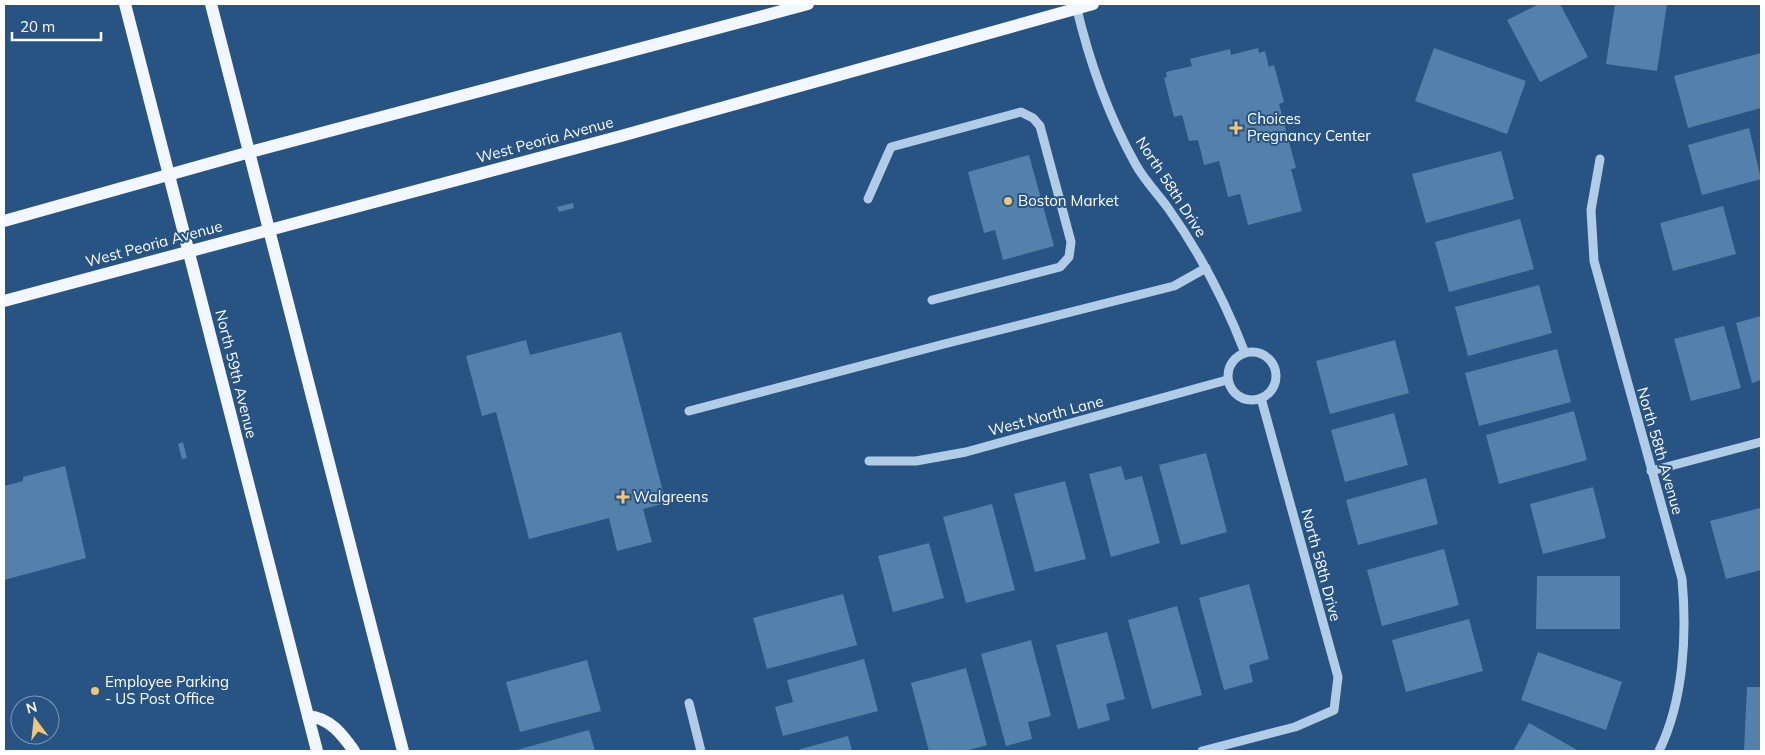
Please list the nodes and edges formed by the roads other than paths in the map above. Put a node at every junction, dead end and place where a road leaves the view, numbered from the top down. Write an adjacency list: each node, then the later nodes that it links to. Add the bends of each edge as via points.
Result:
1 (125, 4): 8 (main road, North 59th Avenue)
2 (211, 4): 6 (main road)
3 (808, 4): 6 (main road)
4 (1093, 4): 5 (main road, West Peoria Avenue)
5 (1076, 6): 11 (main road, West Peoria Avenue, via 621,136); 13 (street, North 58th Drive, via 1101,94 1118,131 1138,167)
6 (250, 152): 8 (main road); 11 (main road)
7 (1600, 159): 22 (street, North 58th Avenue, via 1591,210 1594,261)
8 (169, 174): 10 (main road); 12 (main road, North 59th Avenue)
9 (868, 199): 14 (street, via 891,147 1020,112 1033,118 1040,126 1071,242 1068,257 1060,267)
10 (4, 221)
11 (270, 230): 12 (main road, West Peoria Avenue); 27 (main road)
12 (188, 252): 15 (main road, West Peoria Avenue); 24 (main road, North 59th Avenue)
13 (1206, 268): 16 (street, North 58th Drive, via 1224,300); 19 (street, via 1174,286)
14 (932, 300)
15 (4, 301)
16 (1245, 353): 17 (street, via 1229,366); 18 (street, via 1261,354 1273,365 1276,380)
17 (1227, 380): 18 (street, via 1240,398); 21 (street, West North Lane, via 966,452 916,461)
18 (1262, 398): 29 (street, North 58th Drive, via 1338,678 1334,710 1295,727)
19 (689, 411)
20 (1761, 442): 22 (street)
21 (868, 461)
22 (1651, 471): 30 (street, North 58th Avenue, via 1682,579 1685,614 1684,654 1676,697)
23 (689, 703): 28 (street)
24 (308, 716): 25 (main road, North 59th Avenue); 26 (main road, via 319,717 330,724)
25 (317, 751)
26 (354, 751)
27 (403, 751)
28 (702, 751)
29 (1202, 751)
30 (1659, 751)

